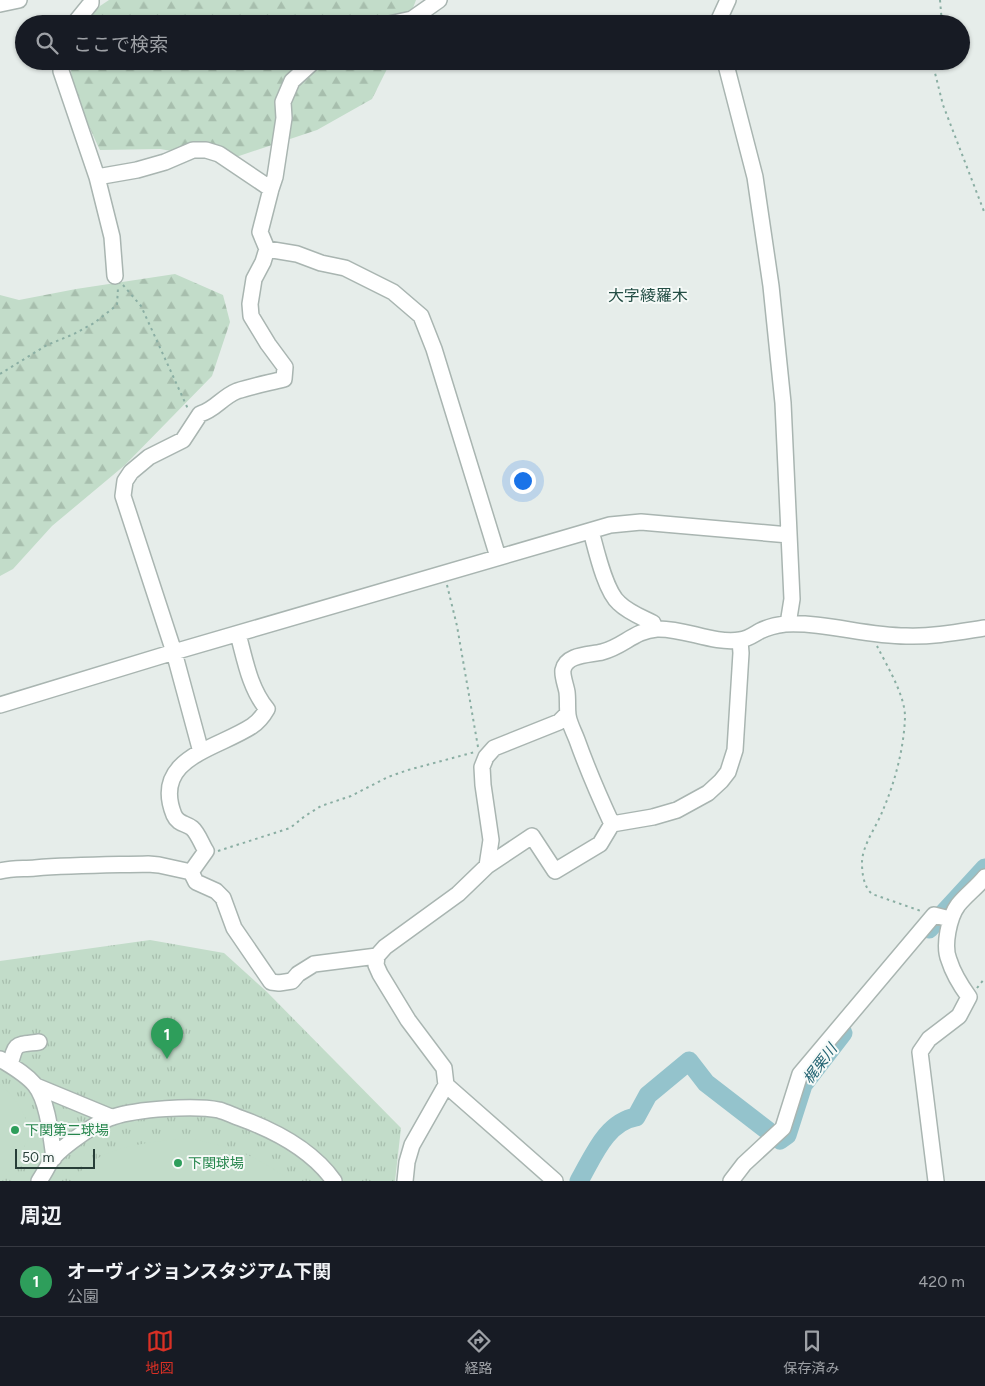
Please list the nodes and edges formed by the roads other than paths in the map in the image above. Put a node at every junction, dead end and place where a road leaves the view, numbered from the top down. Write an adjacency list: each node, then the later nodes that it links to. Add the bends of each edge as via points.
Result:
1 (19, 0): 5 (street)
2 (91, 0): 6 (street)
3 (439, 0): 7 (street)
4 (728, 0): 8 (street)
5 (1, 3)
6 (81, 15)
7 (418, 15)
8 (722, 15)
9 (61, 70): 12 (street)
10 (304, 70): 13 (street, via 292,80 283,102 284,118 275,177)
11 (726, 70): 17 (street, via 755,177 771,286 783,403)
12 (97, 177): 13 (street, via 156,165 193,150 206,150 219,154); 15 (street, via 112,237)
13 (270, 189): 14 (street, via 260,232)
14 (267, 249): 18 (street, via 345,268 393,292 421,316); 24 (street, via 254,279 251,316 285,367 284,379 236,391 220,400 210,411 200,414 183,440 149,457 125,481 123,496)
15 (115, 276)
16 (590, 531): 17 (street, via 641,522); 18 (street); 21 (street, via 609,590 617,602 653,623)
17 (789, 534): 19 (street, via 792,599)
18 (498, 557): 22 (street)
19 (788, 624): 20 (street, via 905,636 941,635); 23 (street)
20 (985, 628)
21 (655, 629): 23 (street); 26 (street, via 640,632 619,646 568,661 563,669)
22 (238, 634): 24 (street); 27 (street, via 253,687 267,709 252,726)
23 (740, 640): 28 (street, via 735,750 725,776 708,794 677,810)
24 (174, 652): 25 (street); 27 (street)
25 (0, 705)
26 (568, 714): 28 (street, via 584,761); 29 (street, via 558,722 494,748 486,757 482,767 483,785 491,840)
27 (201, 752): 31 (street, via 188,758 177,769 170,795 174,816 180,824 192,829 206,851)
28 (612, 824): 29 (street, via 600,844 555,871 532,836)
29 (487, 866): 34 (street, via 458,894)
30 (0, 871): 31 (street, via 72,865 148,864)
31 (191, 872): 34 (street, via 196,882 223,898 234,928 271,982 292,981 314,964)
32 (985, 877): 33 (street, via 958,905)
33 (950, 919): 45 (street, via 934,915 800,1074 783,1128 744,1164); 46 (street, via 948,959 969,997 959,1016 929,1039 920,1052)
34 (377, 956): 38 (street, via 380,974 408,1020 444,1068)
35 (38, 1042): 36 (street, via 18,1045)
36 (5, 1062): 37 (street)
37 (36, 1086): 39 (street); 40 (street, via 43,1099)
38 (446, 1086): 43 (street, via 412,1145); 44 (street)
39 (110, 1117): 40 (street, via 82,1134); 42 (street, via 181,1108 219,1110 300,1147)
40 (54, 1158): 41 (street)
41 (40, 1181)
42 (334, 1181)
43 (405, 1181)
44 (555, 1181)
45 (731, 1181)
46 (936, 1181)

